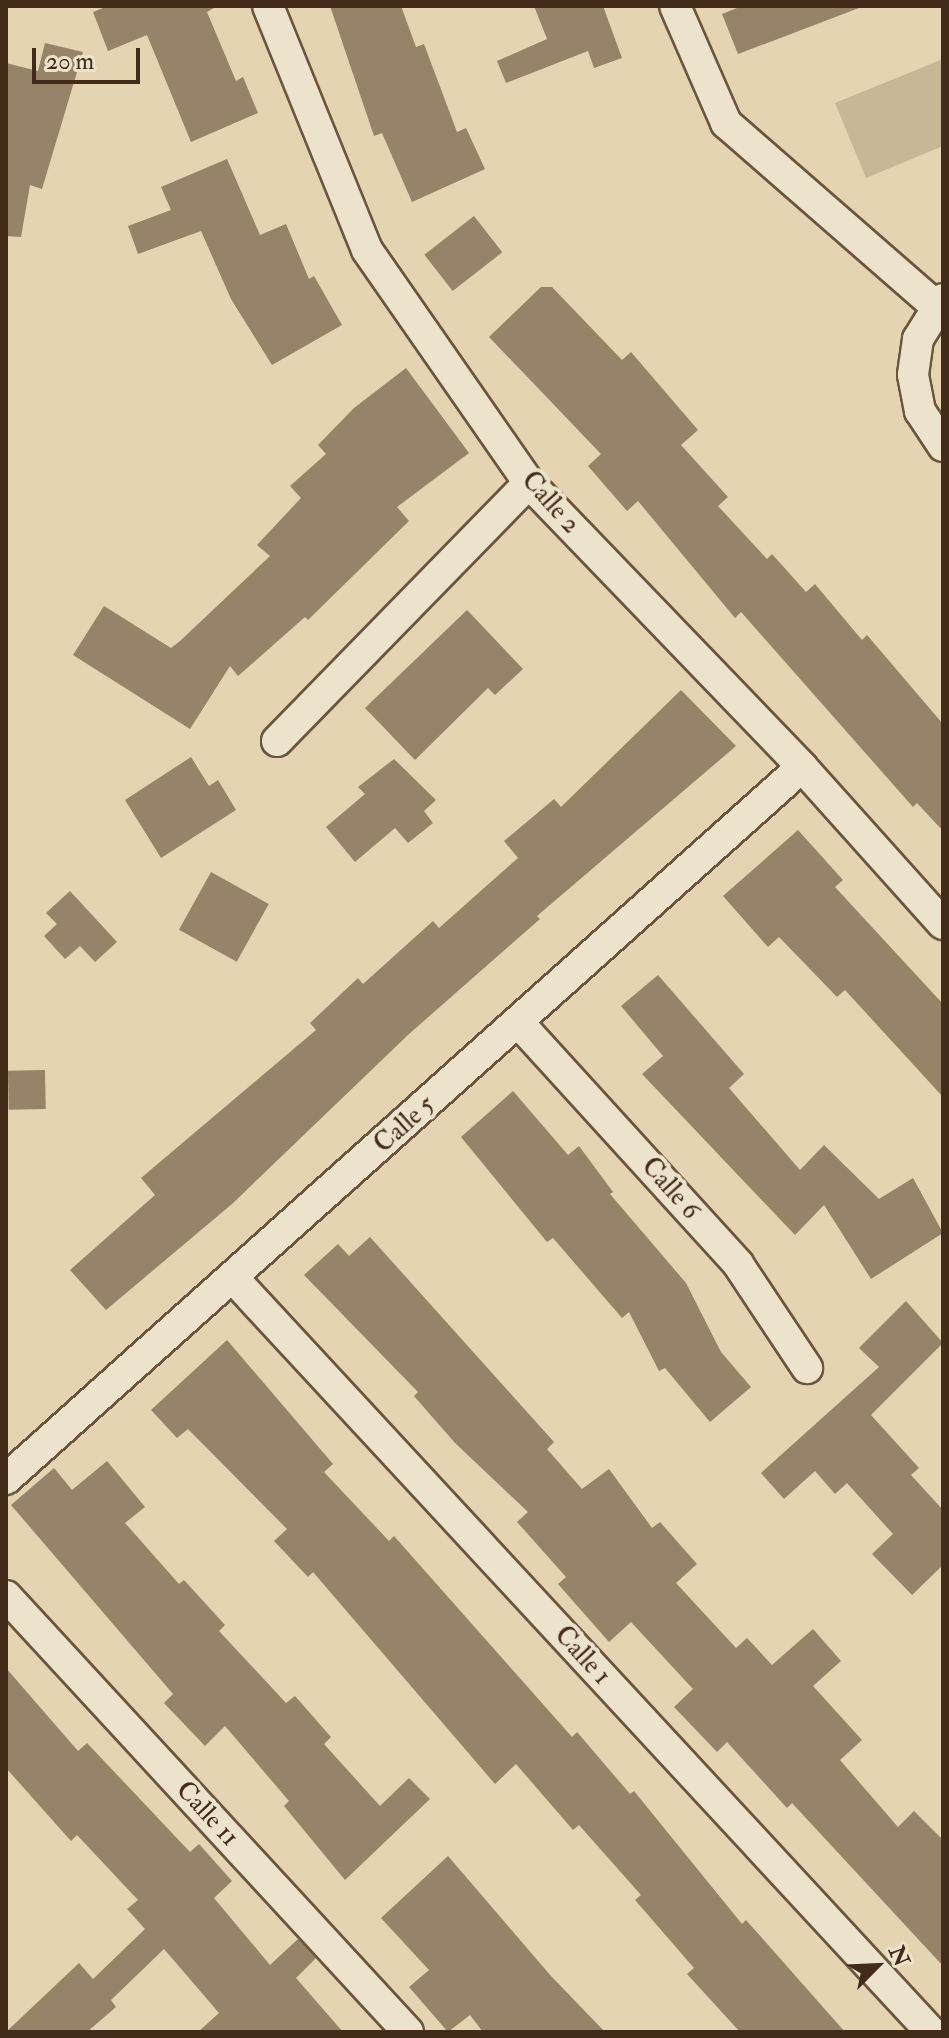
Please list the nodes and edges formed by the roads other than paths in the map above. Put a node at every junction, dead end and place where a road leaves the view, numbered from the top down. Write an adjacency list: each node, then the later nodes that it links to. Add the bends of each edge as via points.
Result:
1 (268, 6): 5 (street, Calle 2, via 367,250)
2 (675, 6): 3 (street, via 726,123)
3 (939, 303): 4 (street, via 918,339 913,375 920,411)
4 (943, 446)
5 (529, 483): 6 (street); 7 (street, Calle 2)
6 (277, 741)
7 (802, 767): 8 (street, Calle 2); 9 (street, Calle 5)
8 (943, 924)
9 (518, 1022): 10 (street, Calle 5); 11 (street, Calle 6, via 738,1264)
10 (234, 1279): 12 (street, Calle 5); 15 (street, Calle 1)
11 (807, 1368)
12 (6, 1479)
13 (6, 1596): 14 (street, Calle 11)
14 (408, 2032)
15 (931, 2032)

